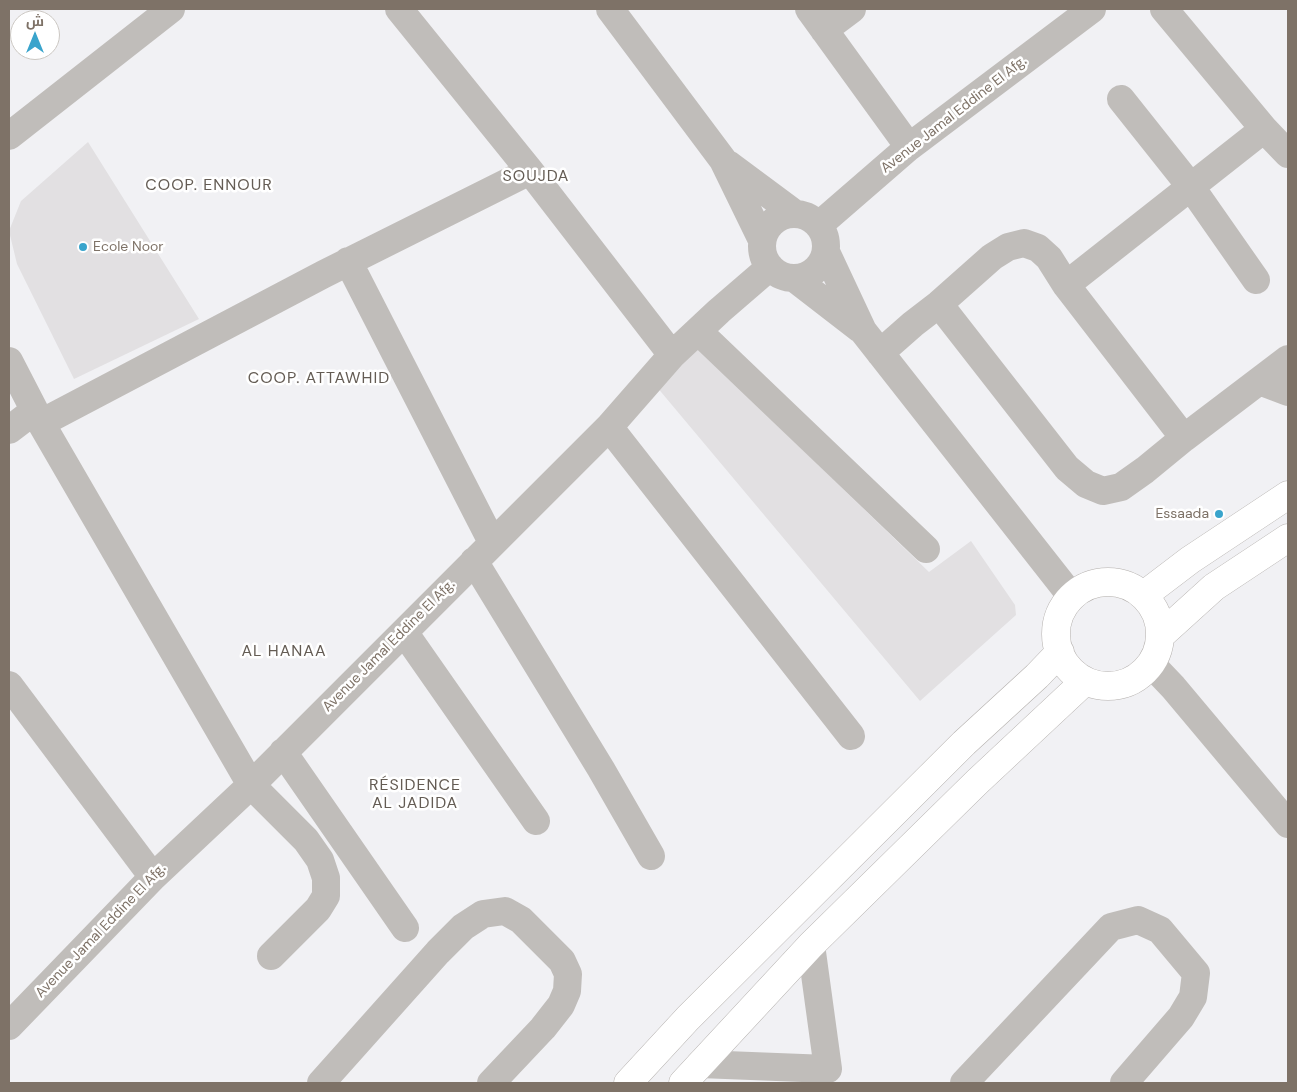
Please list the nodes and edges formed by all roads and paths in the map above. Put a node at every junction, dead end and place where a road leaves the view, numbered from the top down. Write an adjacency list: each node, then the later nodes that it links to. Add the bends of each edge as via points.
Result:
1 (171, 9): 11 (street)
2 (399, 9): 15 (street)
3 (610, 9): 14 (street)
4 (808, 9): 8 (street)
5 (852, 9): 8 (street)
6 (1092, 9): 12 (street, Avenue Jamal Eddine El Afg.)
7 (1164, 9): 10 (street)
8 (824, 30): 12 (street)
9 (1121, 98): 16 (street)
10 (1264, 129): 13 (street); 16 (street)
11 (9, 136)
12 (909, 147): 18 (street, Avenue Jamal Eddine El Afg.)
13 (1288, 154)
14 (723, 160): 17 (street); 19 (street)
15 (530, 171): 21 (street); 29 (street)
16 (1190, 186): 23 (street); 24 (street)
17 (794, 213): 18 (street, via 804,215); 19 (street, via 770,224)
18 (819, 225): 20 (street, via 824,233)
19 (762, 240): 22 (street, via 762,249)
20 (826, 252): 22 (street, via 818,268 811,273); 27 (street)
21 (348, 261): 34 (street); 40 (street)
22 (782, 272): 26 (street, Avenue Jamal Eddine El Afg.); 27 (street)
23 (1256, 280)
24 (1066, 285): 25 (street, via 1049,258 1038,248 1024,243 1008,247 992,257); 37 (street)
25 (939, 304): 28 (street); 37 (street, via 1068,468 1086,484 1103,491 1121,486)
26 (698, 331): 29 (street, Avenue Jamal Eddine El Afg.); 41 (street)
27 (863, 331): 28 (street)
28 (880, 353): 44 (street)
29 (672, 356): 35 (street, Avenue Jamal Eddine El Afg.)
30 (1288, 359): 32 (street)
31 (9, 362): 34 (street)
32 (1259, 381): 33 (street); 37 (street)
33 (1288, 392)
34 (37, 417): 36 (street); 53 (street)
35 (609, 427): 40 (street, Avenue Jamal Eddine El Afg.); 51 (street)
36 (9, 430)
37 (1184, 438)
38 (1288, 495): 43 (main road, via 1190,560)
39 (1288, 538): 46 (main road, via 1214,587)
40 (492, 542): 42 (street, Avenue Jamal Eddine El Afg.)
41 (926, 548)
42 (474, 561): 45 (street, Avenue Jamal Eddine El Afg.); 56 (street)
43 (1144, 595): 44 (main road, via 1117,582 1102,582 1087,586); 46 (main road, via 1159,620)
44 (1072, 597): 47 (main road, via 1058,619 1055,634)
45 (404, 632): 52 (street, Avenue Jamal Eddine El Afg.); 55 (street)
46 (1161, 635): 48 (main road)
47 (1060, 652): 49 (main road, via 1063,662); 67 (main road, via 695,1011)
48 (1152, 665): 49 (main road, via 1130,683 1115,687); 54 (street)
49 (1084, 682): 59 (main road)
50 (9, 685): 57 (street)
51 (851, 736)
52 (284, 752): 53 (street, Avenue Jamal Eddine El Afg.); 58 (street)
53 (250, 785): 57 (street, Avenue Jamal Eddine El Afg.); 60 (street, via 306,840 320,860 326,878 326,896 318,909)
54 (1286, 817)
55 (536, 821)
56 (651, 856)
57 (153, 877): 61 (street, Avenue Jamal Eddine El Afg.)
58 (405, 928)
59 (810, 945): 62 (main road); 63 (street)
60 (270, 956)
61 (9, 1026)
62 (692, 1074): 63 (street)
63 (835, 1076)
64 (969, 1082): 68 (street, via 1111,927 1138,920 1160,930 1196,973 1193,997 1181,1017)
65 (321, 1083): 66 (street, via 464,927 483,914 505,911 521,920 562,961 568,974 567,991 561,1005 543,1028)
66 (491, 1083)
67 (628, 1083)
68 (1124, 1083)

